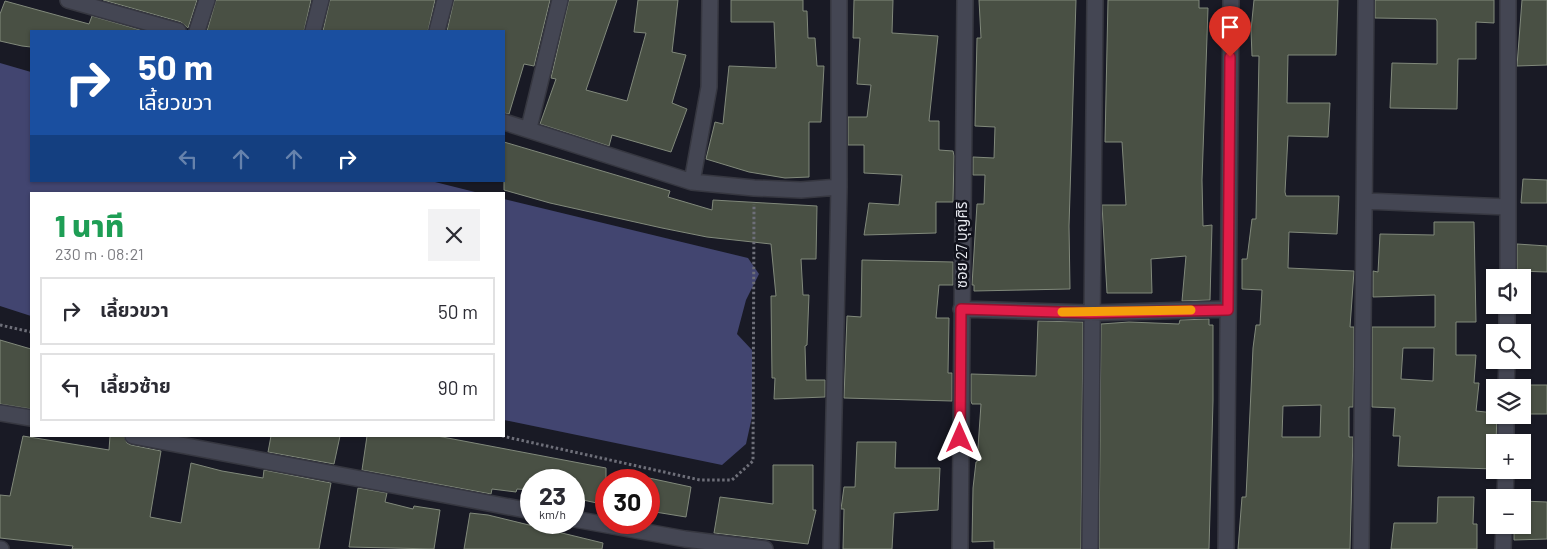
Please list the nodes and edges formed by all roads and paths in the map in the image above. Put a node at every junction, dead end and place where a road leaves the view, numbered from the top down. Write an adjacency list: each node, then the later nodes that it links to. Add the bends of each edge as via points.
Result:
1 (68, 0): 13 (street)
2 (207, 0): 15 (street)
3 (321, 0): 16 (street)
4 (445, 0): 17 (street)
5 (560, 0): 19 (street)
6 (710, 0): 20 (street, via 709,87)
7 (839, 0): 21 (street)
8 (965, 0): 26 (street, ซอย 27 บุญศิริ)
9 (1096, 0): 28 (street)
10 (1231, 0): 27 (street)
11 (1366, 0): 23 (street)
12 (1508, 0): 24 (street)
13 (90, 3): 14 (street)
14 (175, 30)
15 (197, 30)
16 (313, 30)
17 (437, 30)
18 (505, 122): 19 (street)
19 (528, 128): 20 (street)
20 (692, 182): 22 (street)
21 (839, 187): 22 (street, via 801,190); 39 (street)
22 (754, 188): 34 (path, via 753,461 732,480 700,480)
23 (1365, 201): 24 (street); 43 (street)
24 (1508, 207): 25 (street)
25 (1508, 269)
26 (961, 309): 28 (street); 40 (street, ซอย 27 บุญศิริ)
27 (1228, 310): 28 (street); 42 (street)
28 (1091, 313): 41 (street)
29 (0, 325): 30 (path)
30 (30, 332)
31 (0, 413): 32 (street)
32 (30, 418)
33 (138, 437): 35 (street)
34 (505, 437)
35 (520, 510)
36 (585, 521): 38 (street)
37 (1504, 534): 44 (street)
38 (765, 549)
39 (832, 549)
40 (960, 549)
41 (1090, 549)
42 (1226, 549)
43 (1361, 549)
44 (1503, 549)

